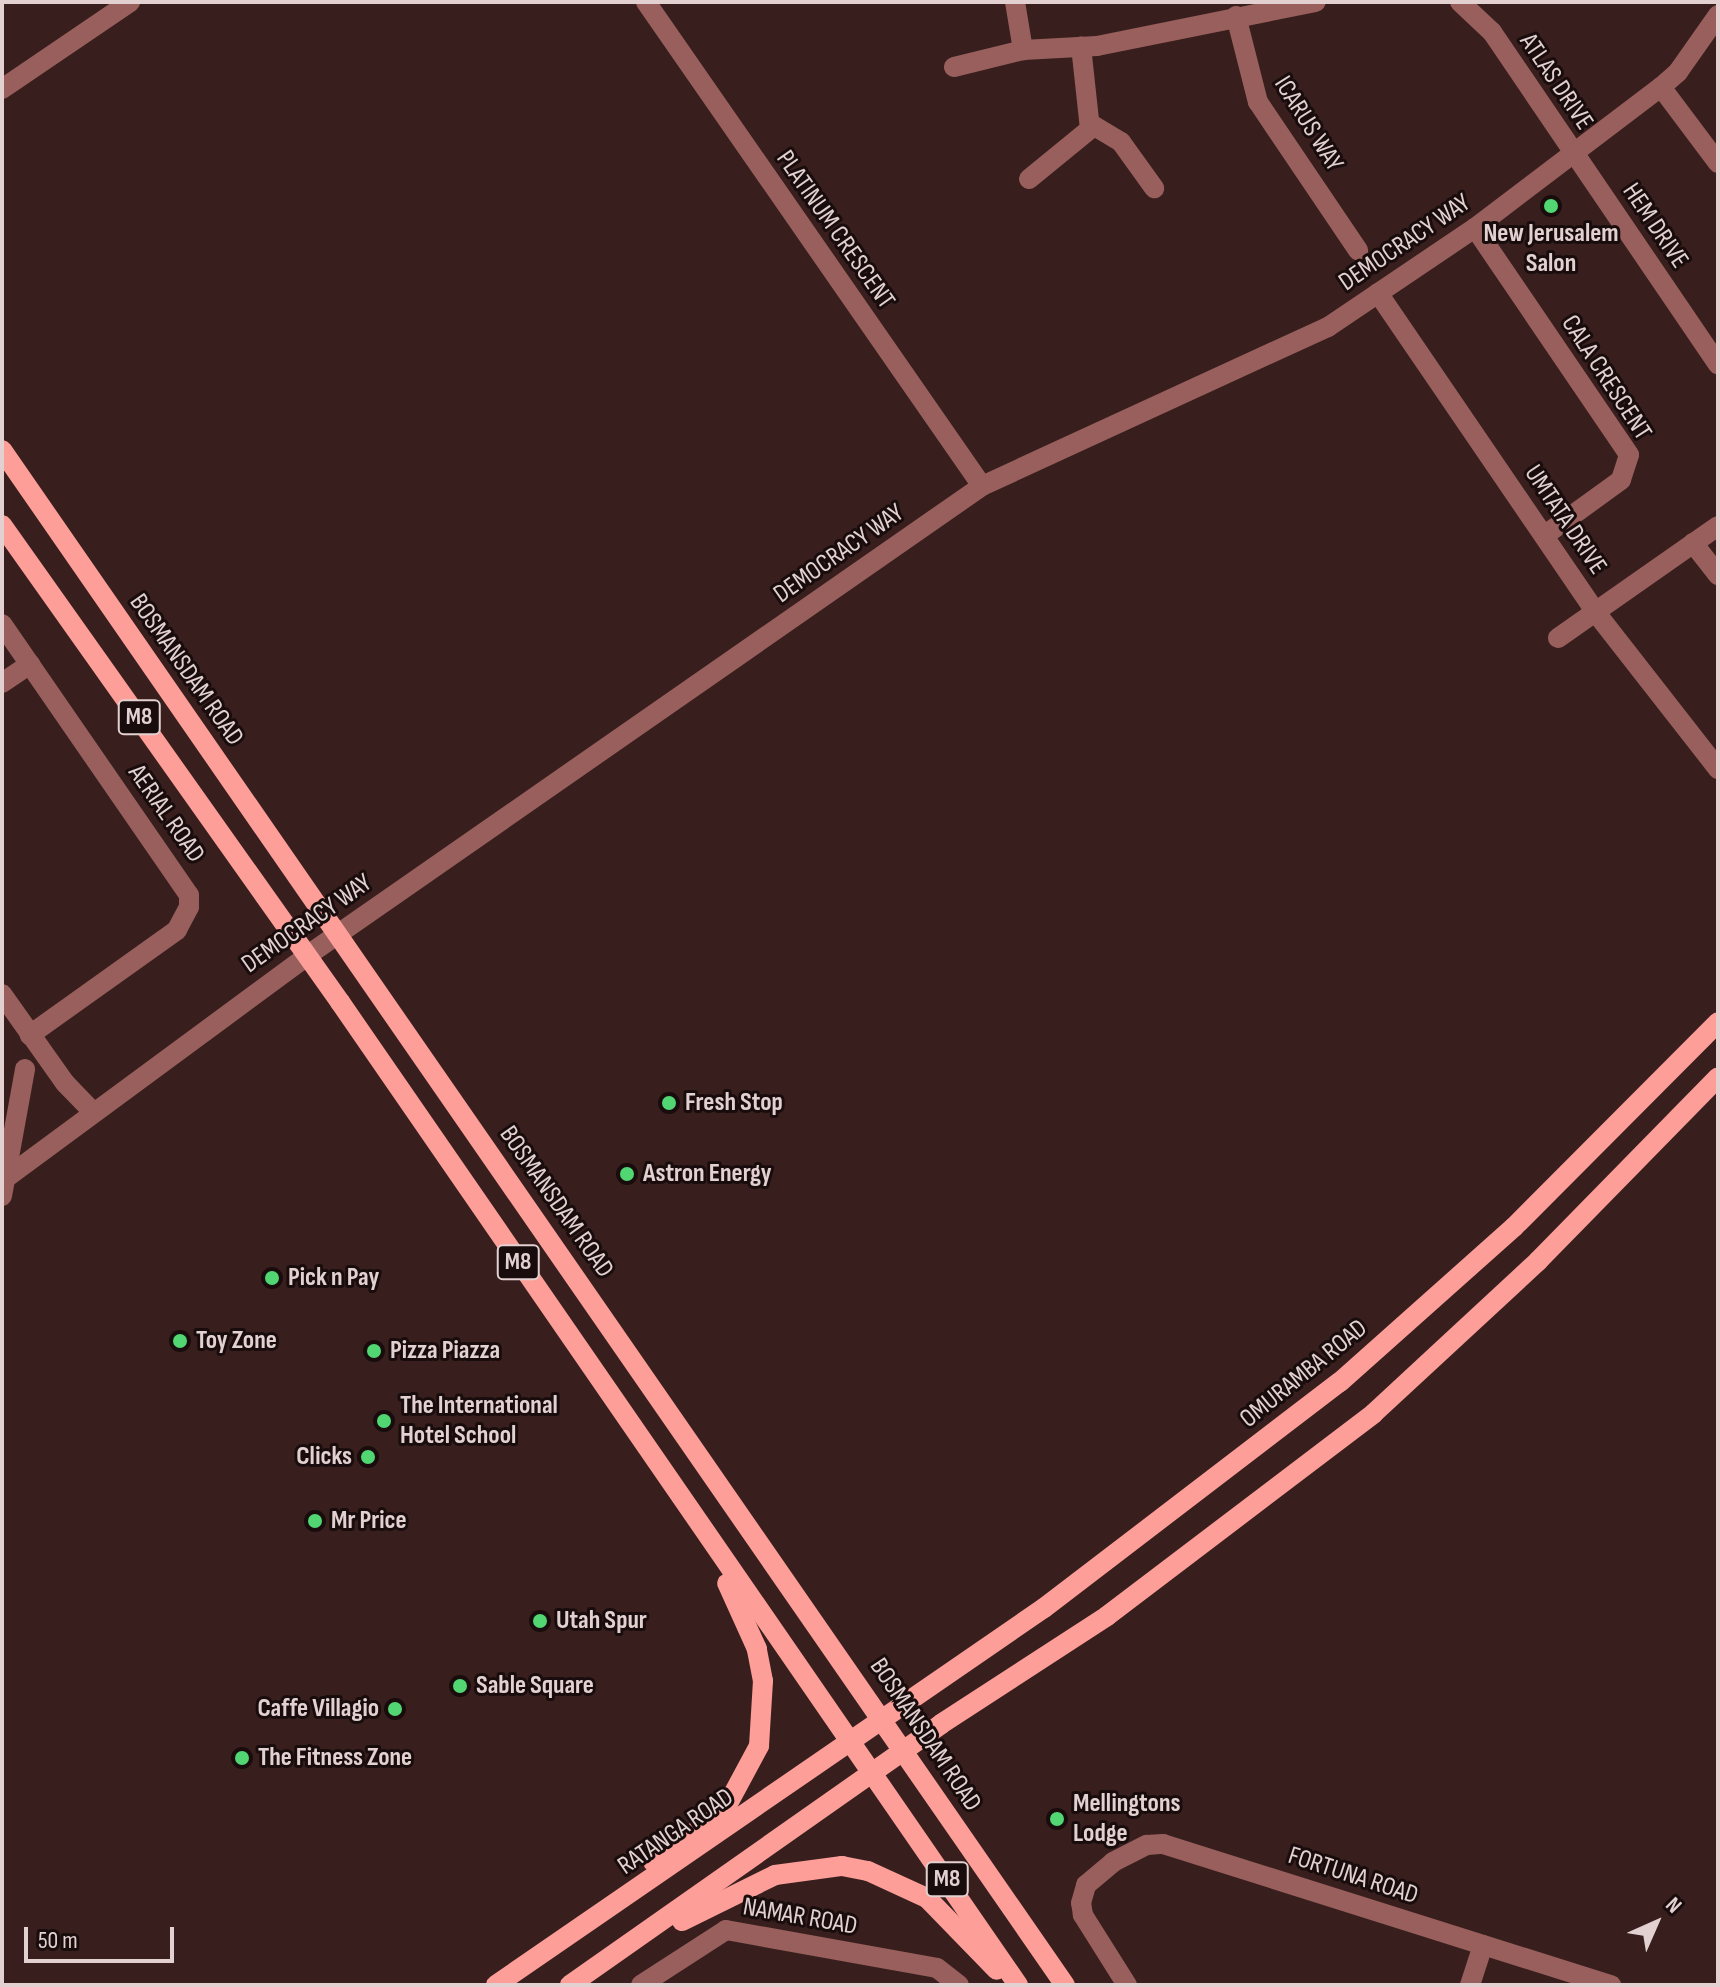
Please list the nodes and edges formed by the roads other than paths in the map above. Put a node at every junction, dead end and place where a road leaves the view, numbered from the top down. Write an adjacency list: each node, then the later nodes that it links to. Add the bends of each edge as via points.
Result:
1 (130, 2): 12 (street)
2 (646, 2): 23 (street, PLATINUM CRESCENT)
3 (1015, 2): 9 (street)
4 (1316, 2): 7 (street)
5 (1460, 2): 14 (street, ATLAS DRIVE, via 1492,32)
6 (1718, 15): 11 (street, DEMOCRACY WAY)
7 (1236, 16): 8 (street); 19 (street, ICARUS WAY, via 1258,102)
8 (1081, 46): 9 (street); 13 (street)
9 (1023, 50): 10 (street)
10 (954, 67)
11 (1661, 87): 14 (street, DEMOCRACY WAY); 15 (street)
12 (2, 89)
13 (1091, 124): 16 (street, via 1082,139); 17 (street, via 1121,142)
14 (1575, 157): 18 (street, DEMOCRACY WAY); 21 (street, HEM DRIVE)
15 (1718, 163)
16 (1029, 179)
17 (1154, 188)
18 (1475, 228): 20 (street, DEMOCRACY WAY); 26 (street, CALA CRESCENT, via 1629,455 1621,480)
19 (1358, 250)
20 (1378, 293): 23 (street, DEMOCRACY WAY, via 1328,327); 26 (street, UMTATA DRIVE)
21 (1718, 365)
22 (2, 450): 35 (main road, BOSMANSDAM ROAD / M8)
23 (982, 486): 35 (street, DEMOCRACY WAY)
24 (2, 525): 36 (main road, M8)
25 (1718, 526): 27 (street)
26 (1545, 535): 29 (street, UMTATA DRIVE)
27 (1693, 543): 28 (street); 29 (street)
28 (1718, 575)
29 (1597, 614): 31 (street); 34 (street, UMTATA DRIVE)
30 (2, 624): 32 (street, AERIAL ROAD)
31 (1558, 638)
32 (30, 664): 33 (street); 39 (street, AERIAL ROAD, via 184,884 189,907 177,930)
33 (2, 683)
34 (1718, 769)
35 (338, 933): 36 (street, DEMOCRACY WAY); 45 (main road, BOSMANSDAM ROAD / M8)
36 (308, 955): 42 (street, DEMOCRACY WAY); 44 (main road, M8)
37 (2, 994): 39 (street)
38 (1718, 1022): 45 (main road, OMURAMBA ROAD, via 1514,1227 1340,1382 1044,1608)
39 (30, 1035): 42 (street)
40 (25, 1069): 43 (street)
41 (1718, 1077): 47 (main road, via 1538,1261 1374,1413 1107,1616)
42 (91, 1110): 43 (street, DEMOCRACY WAY)
43 (4, 1187)
44 (700, 1527): 46 (main road, M8); 49 (main road, via 757,1649 763,1681 759,1746 724,1811 605,1896)
45 (884, 1720): 46 (main road, RATANGA ROAD); 47 (main road, BOSMANSDAM ROAD / M8)
46 (851, 1744): 48 (main road, M8); 49 (main road, RATANGA ROAD)
47 (905, 1751): 48 (main road); 57 (main road, BOSMANSDAM ROAD / M8)
48 (873, 1774): 51 (main road); 56 (main road, M8)
49 (560, 1942): 52 (main road, RATANGA ROAD)
50 (1483, 1945): 58 (street, FORTUNA ROAD, via 1163,1844 1147,1845 1113,1862 1086,1885 1083,1915); 59 (street); 60 (street, FORTUNA ROAD)
51 (577, 1980): 55 (main road, via 740,1889 801,1869 842,1866 868,1871 927,1898)
52 (496, 1985)
53 (641, 1985): 54 (street, NAMAR ROAD, via 726,1930 937,1968)
54 (959, 1985)
55 (1011, 1985)
56 (1018, 1985)
57 (1065, 1985)
58 (1127, 1985)
59 (1470, 1985)
60 (1611, 1985)

